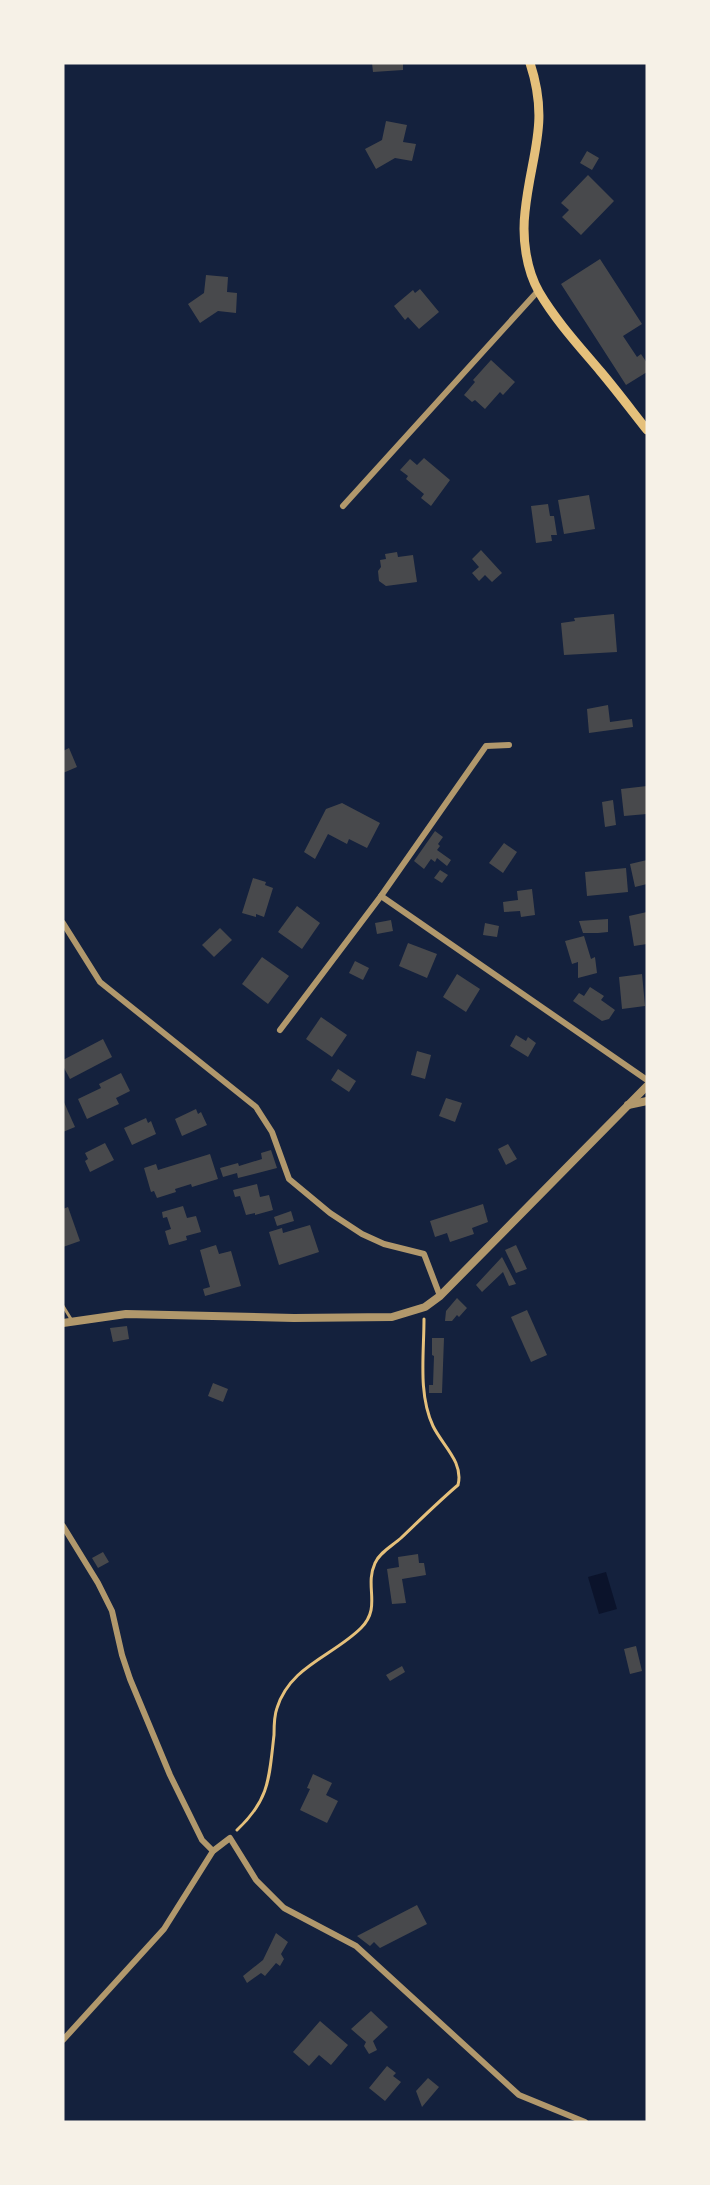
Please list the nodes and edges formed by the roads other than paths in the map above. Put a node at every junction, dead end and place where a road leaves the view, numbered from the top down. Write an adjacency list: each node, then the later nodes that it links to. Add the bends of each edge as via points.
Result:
1 (530, 63): 2 (main road, via 540,110 539,137 524,213 524,238)
2 (538, 291): 3 (main road); 4 (street)
3 (647, 430)
4 (343, 506)
5 (509, 745): 6 (street, via 486,746)
6 (381, 896): 8 (street); 9 (street)
7 (63, 923): 13 (street, via 100,982 256,1107 272,1132 289,1179 330,1214 362,1234 424,1254)
8 (280, 1030)
9 (647, 1080)
10 (647, 1086): 12 (street)
11 (647, 1101): 12 (street)
12 (628, 1105): 13 (street)
13 (440, 1296): 15 (street, via 392,1317 126,1314)
14 (63, 1306): 15 (lane)
15 (68, 1322)
16 (63, 1526): 17 (street, via 112,1611 122,1655 143,1711 179,1794 202,1840)
17 (213, 1851): 18 (street, via 164,1929); 19 (street, via 230,1838 256,1880 284,1908 356,1946 519,2095)
18 (63, 2040)
19 (585, 2122)

